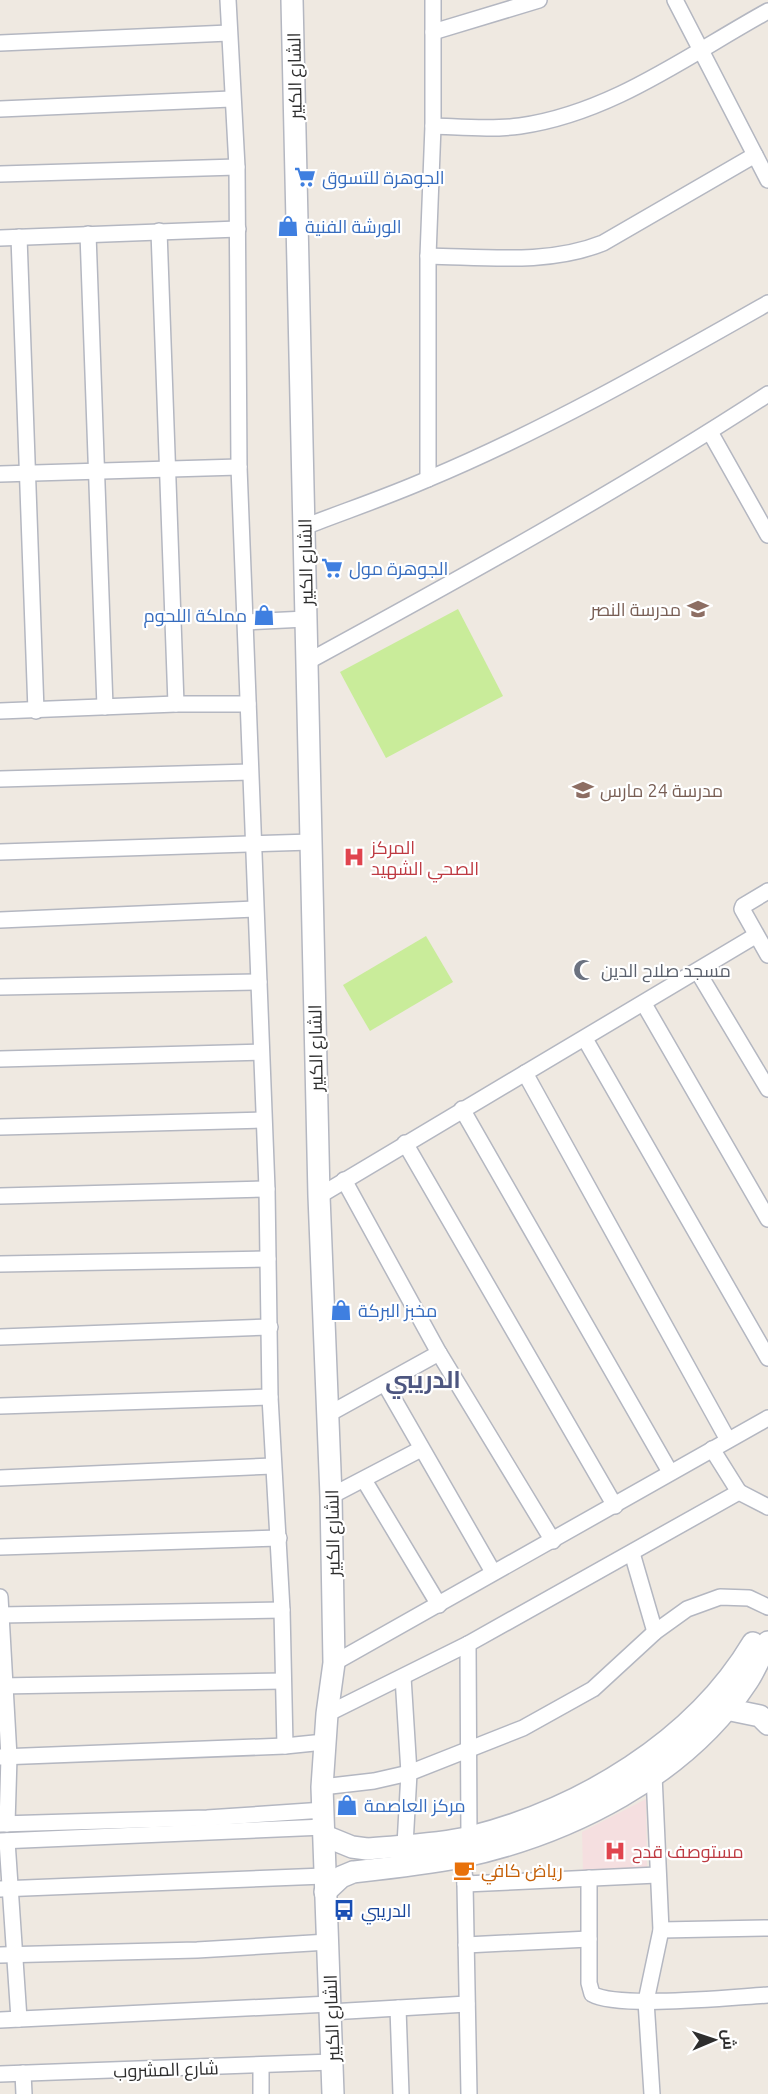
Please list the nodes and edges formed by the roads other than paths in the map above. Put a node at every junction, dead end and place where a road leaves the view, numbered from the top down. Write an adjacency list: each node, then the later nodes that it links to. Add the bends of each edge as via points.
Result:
1 (228, 0): 8 (street)
2 (292, 0): 33 (street, الشارع الكبير)
3 (432, 0): 7 (street)
4 (539, 0): 7 (street)
5 (675, 0): 10 (street)
6 (768, 11): 10 (street)
7 (434, 32): 13 (street)
8 (229, 33): 9 (street); 11 (street)
9 (0, 44)
10 (701, 48): 13 (street, via 630,90 578,113 518,126); 14 (street)
11 (231, 99): 12 (street); 15 (street)
12 (0, 108)
13 (433, 126): 23 (street)
14 (755, 155): 17 (street); 23 (street, via 614,238 577,254 543,258)
15 (237, 167): 16 (street); 18 (street)
16 (0, 174)
17 (768, 180)
18 (238, 229): 19 (street); 27 (street)
19 (159, 231): 20 (street); 28 (street)
20 (88, 234): 21 (street); 29 (street)
21 (19, 237): 22 (street); 31 (street)
22 (0, 238)
23 (428, 256): 32 (street)
24 (768, 303): 32 (street, via 626,383)
25 (768, 394): 26 (street)
26 (710, 432): 34 (street); 37 (street, via 470,573)
27 (239, 466): 28 (street); 36 (street)
28 (166, 468): 29 (street); 38 (street)
29 (98, 471): 31 (street); 40 (street)
30 (0, 474): 31 (street)
31 (29, 474): 42 (street)
32 (428, 479): 33 (street)
33 (304, 527): 35 (street, الشارع الكبير)
34 (768, 535)
35 (306, 619): 36 (street); 37 (street, الشارع الكبير)
36 (246, 621): 39 (street)
37 (307, 662): 45 (street, الشارع الكبير)
38 (176, 704): 39 (street); 40 (street)
39 (248, 704): 43 (street)
40 (105, 708): 42 (street)
41 (0, 711): 42 (street)
42 (36, 711)
43 (250, 772): 44 (street); 46 (street)
44 (0, 780)
45 (311, 842): 46 (street); 69 (street, الشارع الكبير)
46 (253, 845): 47 (street); 49 (street)
47 (0, 852)
48 (768, 891): 51 (street, via 742,909)
49 (255, 909): 50 (street); 54 (street)
50 (0, 920)
51 (755, 936): 52 (street); 53 (street)
52 (768, 955)
53 (698, 972): 56 (street); 61 (street)
54 (259, 982): 55 (street); 58 (street)
55 (0, 987)
56 (644, 1004): 57 (street); 70 (street)
57 (585, 1039): 60 (street); 76 (street)
58 (261, 1052): 59 (street); 63 (street)
59 (0, 1059)
60 (525, 1073): 62 (street); 82 (street)
61 (768, 1089)
62 (462, 1109): 65 (street); 86 (street)
63 (263, 1120): 64 (street); 67 (street)
64 (0, 1127)
65 (405, 1143): 66 (street); 91 (street)
66 (344, 1180): 69 (street); 75 (street)
67 (267, 1189): 68 (street); 71 (street)
68 (0, 1196)
69 (319, 1196): 80 (street, الشارع الكبير)
70 (768, 1219)
71 (268, 1259): 72 (street); 73 (street)
72 (0, 1264)
73 (270, 1327): 74 (street); 78 (street)
74 (0, 1336)
75 (439, 1353): 77 (street); 94 (street)
76 (768, 1358)
77 (385, 1384): 80 (street); 83 (street)
78 (270, 1397): 79 (street); 85 (street)
79 (0, 1406)
80 (327, 1415): 90 (street, الشارع الكبير)
81 (768, 1418): 82 (street)
82 (728, 1440): 84 (street)
83 (422, 1449): 88 (street); 97 (street)
84 (712, 1449): 86 (street); 89 (street)
85 (273, 1466): 87 (street); 93 (street)
86 (670, 1472): 91 (street)
87 (0, 1478)
88 (364, 1480): 90 (street); 99 (street)
89 (739, 1492): 92 (street); 96 (street)
90 (331, 1496): 107 (street, الشارع الكبير)
91 (615, 1506): 94 (street)
92 (768, 1507)
93 (279, 1538): 95 (street); 101 (street)
94 (553, 1541): 97 (street)
95 (0, 1547)
96 (632, 1553): 104 (street); 106 (street)
97 (493, 1572): 99 (street)
98 (0, 1597): 102 (street)
99 (439, 1605): 107 (street)
100 (768, 1607): 104 (street, via 749,1598 720,1597 687,1609)
101 (282, 1610): 102 (street); 109 (street)
102 (1, 1615): 110 (street)
103 (768, 1628): 125 (street, via 758,1635 732,1676 670,1737 561,1806)
104 (655, 1632): 116 (street, via 593,1689 523,1728)
105 (768, 1642): 111 (street, via 747,1682)
106 (468, 1644): 108 (street); 116 (street)
107 (334, 1663): 112 (street, الشارع الكبير)
108 (403, 1677): 112 (street); 118 (street)
109 (283, 1680): 110 (street); 115 (street)
110 (2, 1686): 117 (street)
111 (726, 1709): 113 (street, via 760,1716); 119 (street, via 695,1742)
112 (327, 1714): 114 (street, الشارع الكبير)
113 (768, 1724)
114 (324, 1742): 115 (street); 120 (street, الشارع الكبير)
115 (285, 1746): 117 (street)
116 (469, 1750): 118 (street); 125 (street)
117 (4, 1757): 121 (street)
118 (409, 1773): 120 (street); 124 (street)
119 (654, 1774): 125 (street, via 569,1822 524,1840); 126 (street)
120 (322, 1787): 122 (street, الشارع الكبير)
121 (4, 1824): 122 (street, via 207,1818)
122 (324, 1824): 123 (street); 124 (street, via 352,1847 367,1850); 128 (street, الشارع الكبير)
123 (4, 1841): 130 (street)
124 (405, 1845): 125 (street)
125 (466, 1847): 128 (street, via 353,1872); 129 (street)
126 (657, 1875): 127 (street); 132 (street)
127 (589, 1878): 129 (street); 133 (street)
128 (325, 1884): 130 (street); 134 (street, الشارع الكبير)
129 (465, 1884): 135 (street)
130 (5, 1888): 136 (street)
131 (768, 1928): 132 (street)
132 (661, 1930): 138 (street)
133 (589, 1939): 135 (street); 138 (street, via 592,1994 599,1998)
134 (328, 1942): 136 (street, via 197,1950); 140 (street, الشارع الكبير)
135 (466, 1945): 139 (street)
136 (7, 1954): 142 (street)
137 (768, 1995): 138 (street)
138 (646, 2001): 153 (street)
139 (467, 2004): 141 (street); 152 (street)
140 (330, 2008): 141 (street); 142 (street); 144 (street, الشارع الكبير)
141 (399, 2008): 151 (street)
142 (19, 2019): 143 (street)
143 (0, 2020)
144 (333, 2062): 145 (street, شارع المشروب); 150 (street, الشارع الكبير)
145 (261, 2067): 146 (street, شارع المشروب); 149 (street)
146 (23, 2073): 147 (street, شارع المشروب); 148 (street)
147 (0, 2074)
148 (24, 2094)
149 (261, 2094)
150 (333, 2094)
151 (402, 2094)
152 (469, 2094)
153 (652, 2094)

